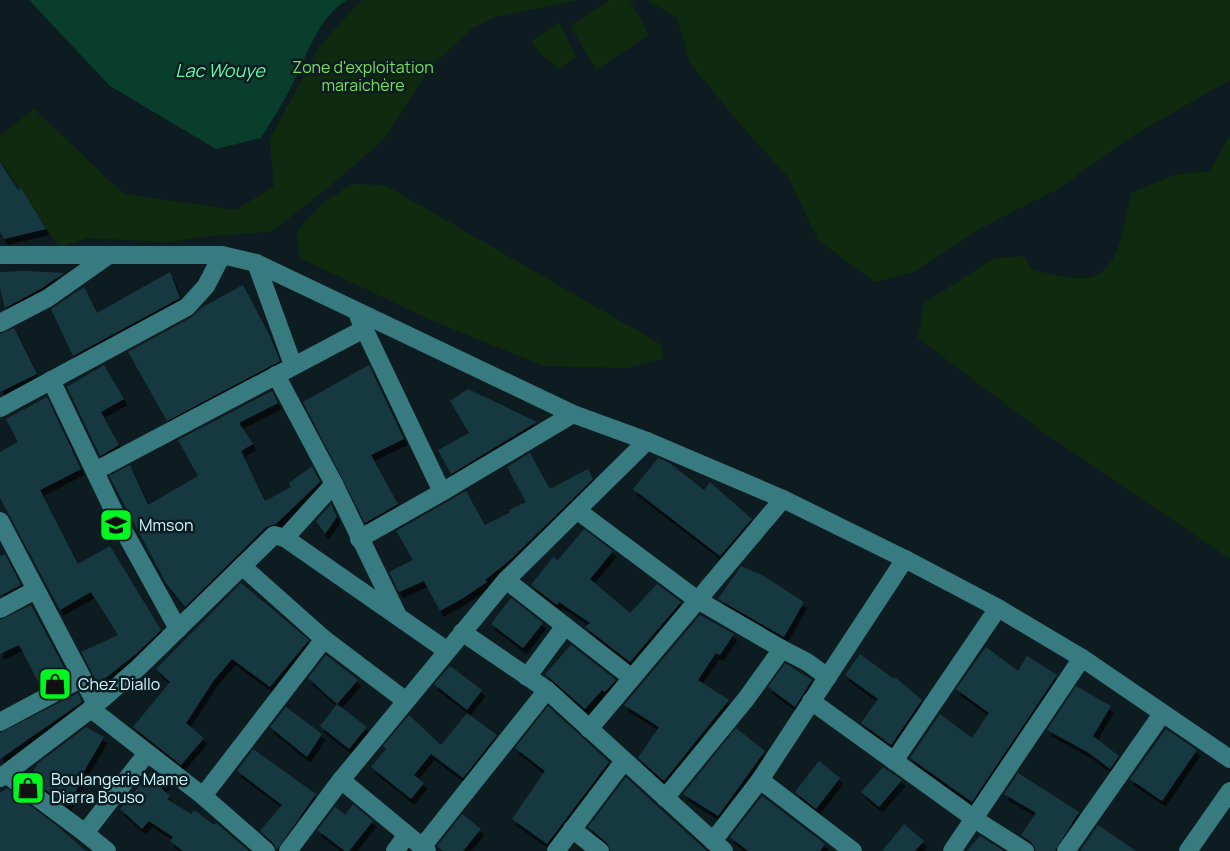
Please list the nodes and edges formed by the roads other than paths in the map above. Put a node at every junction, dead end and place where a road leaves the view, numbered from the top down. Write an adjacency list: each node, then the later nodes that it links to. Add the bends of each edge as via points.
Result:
1 (0, 255): 2 (street)
2 (110, 255): 3 (street); 6 (street, via 48,298)
3 (222, 255): 4 (street); 10 (street, via 206,286 187,307)
4 (256, 263): 5 (street); 8 (street)
5 (354, 309): 7 (street); 12 (street)
6 (0, 323)
7 (364, 329): 8 (street); 16 (street)
8 (293, 365): 9 (street)
9 (276, 375): 14 (street); 15 (street)
10 (51, 380): 11 (street); 14 (street)
11 (0, 408)
12 (573, 414): 13 (street); 16 (street)
13 (647, 441): 17 (street); 18 (street)
14 (94, 471): 31 (street)
15 (334, 484): 20 (street); 21 (street)
16 (442, 492): 21 (street)
17 (783, 499): 22 (street); 26 (street)
18 (578, 511): 24 (street); 26 (street)
19 (1, 526): 25 (street)
20 (285, 538): 23 (street, via 278,534 269,538); 29 (street)
21 (359, 539): 29 (street)
22 (905, 559): 27 (street); 38 (street)
23 (242, 566): 31 (street); 33 (street)
24 (506, 580): 30 (street); 32 (street)
25 (35, 590): 28 (street); 39 (street)
26 (696, 599): 34 (street); 40 (street)
27 (998, 608): 36 (street); 51 (street)
28 (0, 609)
29 (397, 616): 35 (street)
30 (565, 626): 37 (street); 40 (street)
31 (178, 629): 44 (street)
32 (462, 632): 35 (street); 37 (street)
33 (324, 639): 42 (street); 56 (street)
34 (782, 649): 38 (street); 57 (street)
35 (446, 650): 42 (street)
36 (1082, 658): 45 (street); 58 (street)
37 (527, 677): 41 (street)
38 (828, 677): 43 (street)
39 (82, 678): 44 (street); 46 (street)
40 (632, 678): 47 (street)
41 (547, 690): 47 (street); 63 (street)
42 (406, 701): 53 (street)
43 (812, 701): 51 (street); 54 (street)
44 (94, 707): 48 (street); 52 (street)
45 (1162, 714): 49 (street); 73 (street)
46 (0, 722)
47 (589, 729): 50 (street)
48 (147, 753): 56 (street); 60 (street)
49 (1230, 759)
50 (624, 761): 57 (street); 59 (street)
51 (894, 761): 58 (street)
52 (3, 776): 60 (street)
53 (341, 780): 61 (street); 66 (street)
54 (760, 780): 62 (street); 70 (street)
55 (1230, 792): 74 (street)
56 (203, 796): 65 (street)
57 (665, 798): 62 (street)
58 (974, 818): 71 (street); 72 (street)
59 (572, 829): 68 (street); 69 (street)
60 (85, 833): 64 (street)
61 (407, 835): 63 (street); 67 (street)
62 (719, 846)
63 (424, 849)
64 (107, 851)
65 (266, 851)
66 (288, 851)
67 (395, 851)
68 (556, 851)
69 (600, 851)
70 (853, 851)
71 (952, 851)
72 (1024, 851)
73 (1066, 851)
74 (1188, 851)

